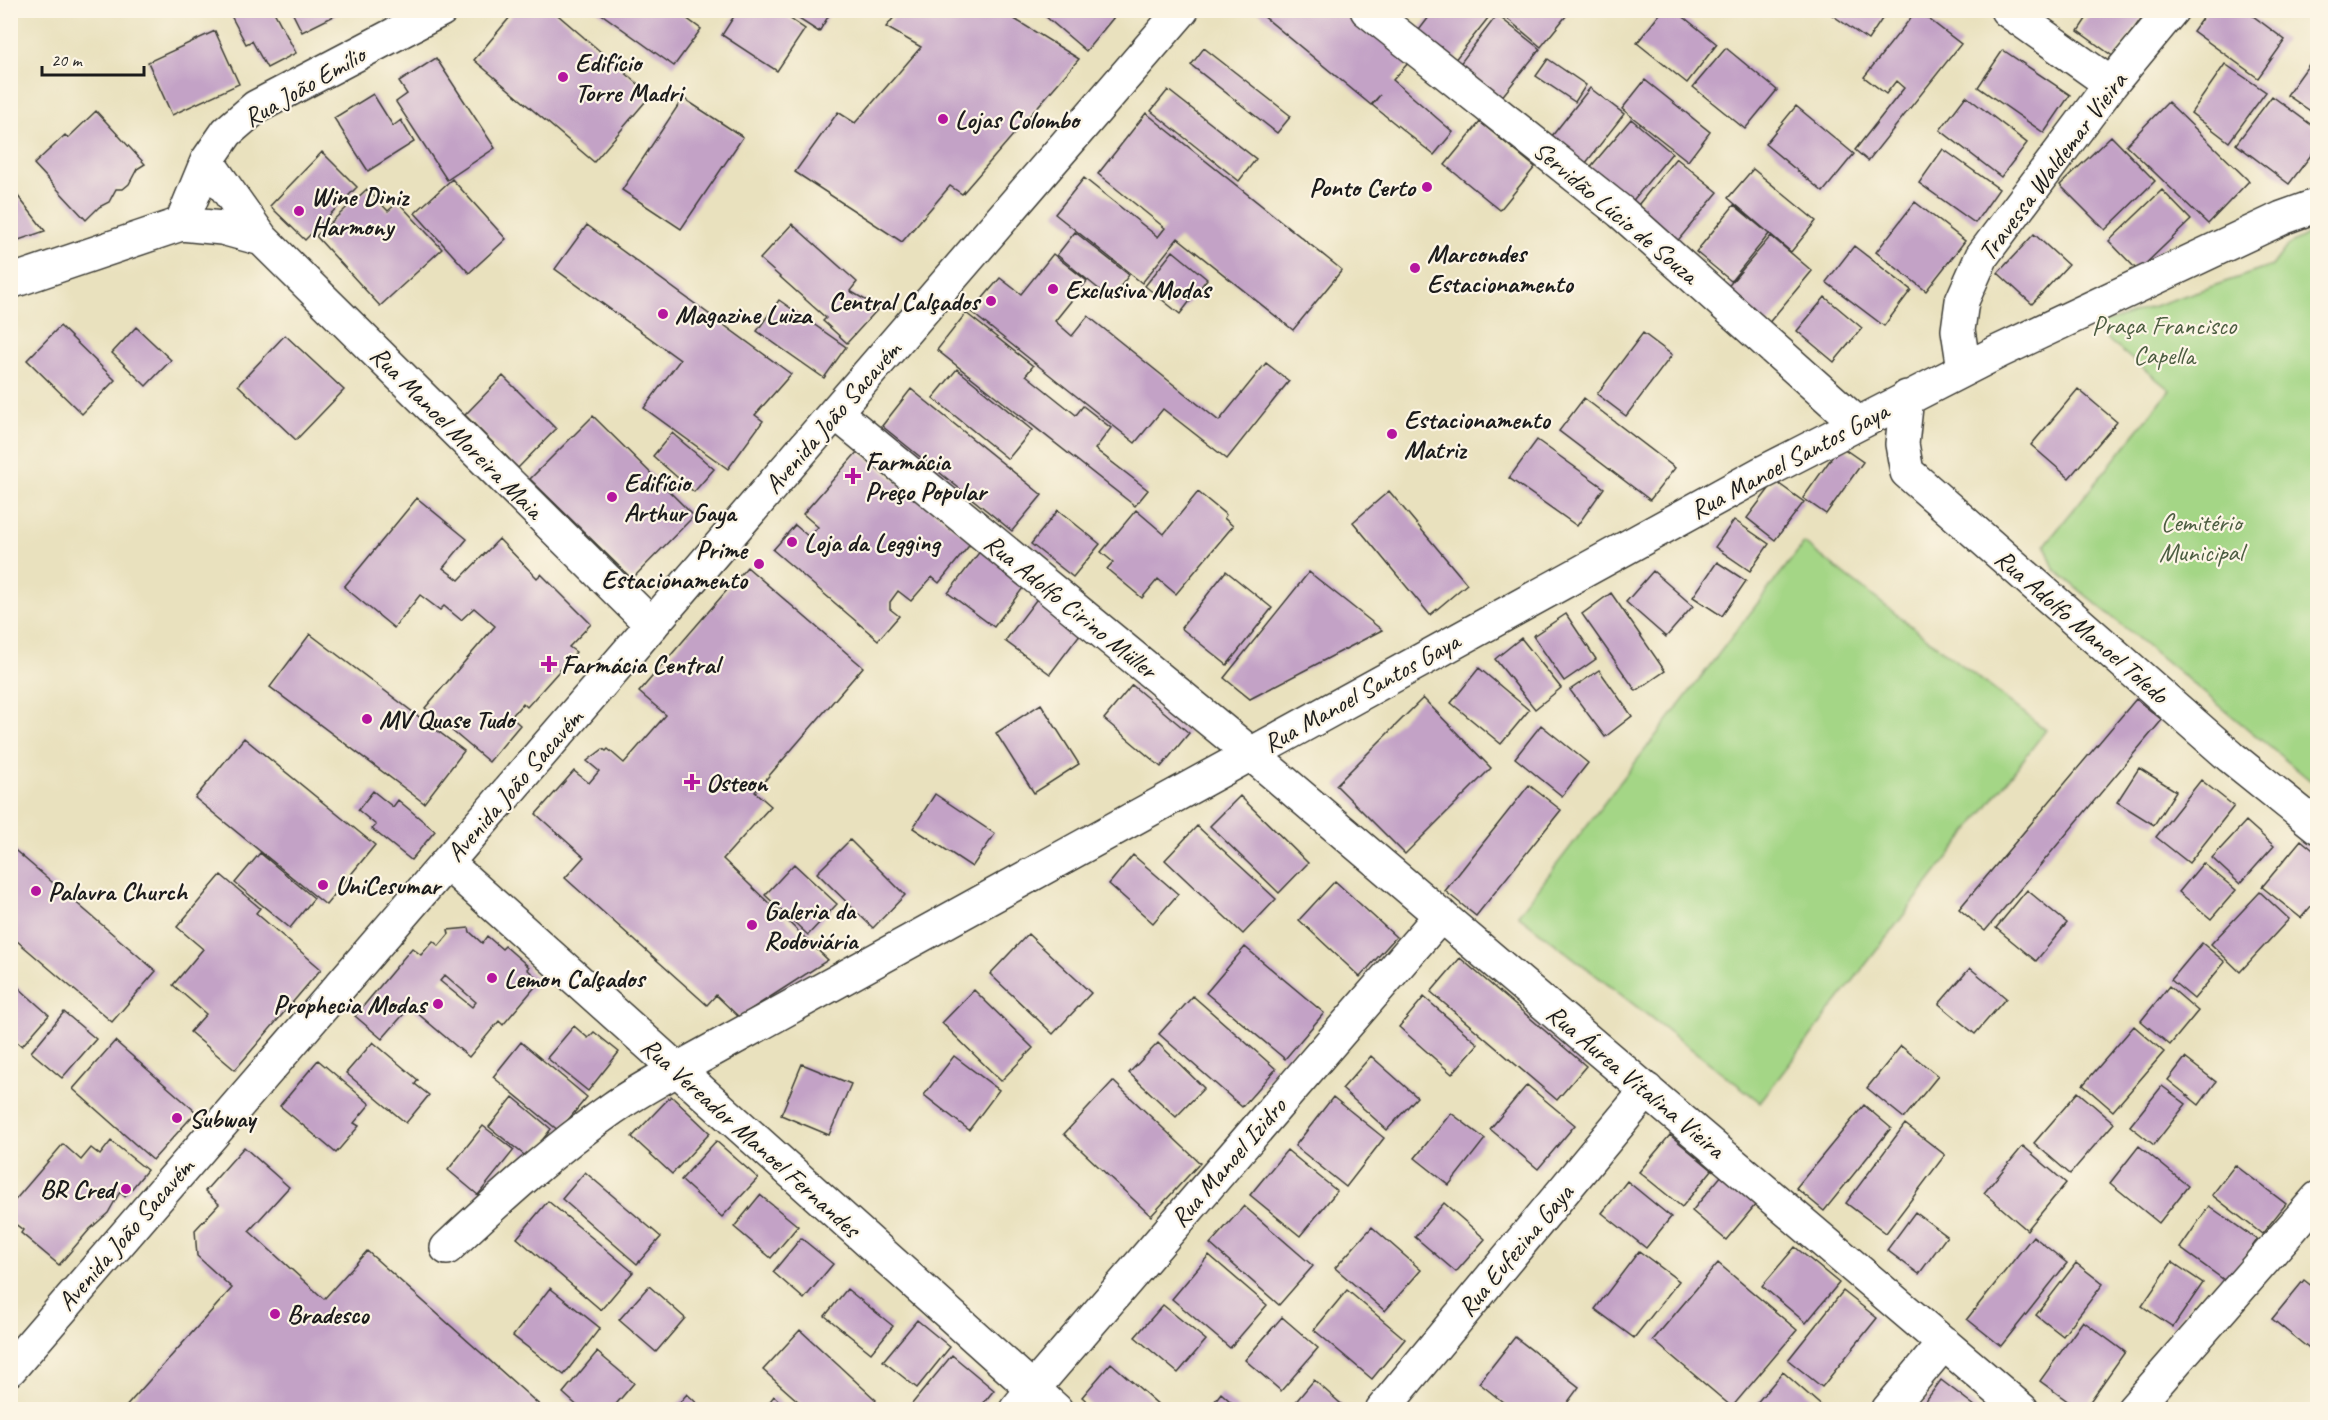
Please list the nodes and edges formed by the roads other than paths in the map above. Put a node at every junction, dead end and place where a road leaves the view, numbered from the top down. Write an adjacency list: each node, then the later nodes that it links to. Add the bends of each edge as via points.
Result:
1 (441, 10): 7 (street, Rua João Emílio, via 256,107 227,132)
2 (1182, 10): 14 (street, Avenida João Sacavém)
3 (1366, 10): 15 (street, Servidão Lúcio de Souza, via 1621,212)
4 (2007, 10): 6 (street)
5 (2172, 10): 6 (street, Travessa Waldemar Vieira)
6 (2111, 84): 12 (street, Travessa Waldemar Vieira, via 1982,256 1962,301 1958,330)
7 (207, 161): 9 (street, Rua João Emílio); 10 (street, Rua Manoel Moreira Maia)
8 (2318, 205): 12 (street, Rua Manoel Santos Gaya, via 2271,223)
9 (181, 224): 10 (street, Rua Manoel Moreira Maia, via 222,228); 11 (street)
10 (262, 239): 16 (street, Rua Manoel Moreira Maia)
11 (10, 282)
12 (1964, 369): 13 (street, Rua Manoel Santos Gaya)
13 (1907, 397): 15 (street, Rua Manoel Santos Gaya); 18 (street, Rua Adolfo Manoel Toledo, via 1902,444 1907,472 2231,757)
14 (836, 414): 16 (street, Avenida João Sacavém); 17 (street, Rua Adolfo Cirino Müller)
15 (1857, 423): 17 (street, Rua Manoel Santos Gaya)
16 (652, 625): 19 (street, Avenida João Sacavém)
17 (1250, 753): 20 (street, Rua Áurea Vitalina Vieira); 21 (street, Rua Manoel Santos Gaya)
18 (2318, 827)
19 (447, 863): 21 (street, Rua Vereador Manoel Fernandes); 26 (street, Avenida João Sacavém)
20 (1441, 915): 22 (street, Rua Áurea Vitalina Vieira); 27 (street, Rua Manoel Izidro)
21 (676, 1070): 24 (street, Rua Manoel Santos Gaya, via 614,1107 543,1162); 27 (street, Rua Vereador Manoel Fernandes)
22 (1647, 1090): 25 (street, Rua Áurea Vitalina Vieira); 28 (street, Rua Eufezina Gaya)
23 (2318, 1198): 31 (street)
24 (447, 1248)
25 (1944, 1343): 29 (street); 30 (street, Rua Áurea Vitalina Vieira)
26 (10, 1369)
27 (1035, 1403)
28 (1382, 1410)
29 (1888, 1410)
30 (2022, 1410)
31 (2133, 1410)

